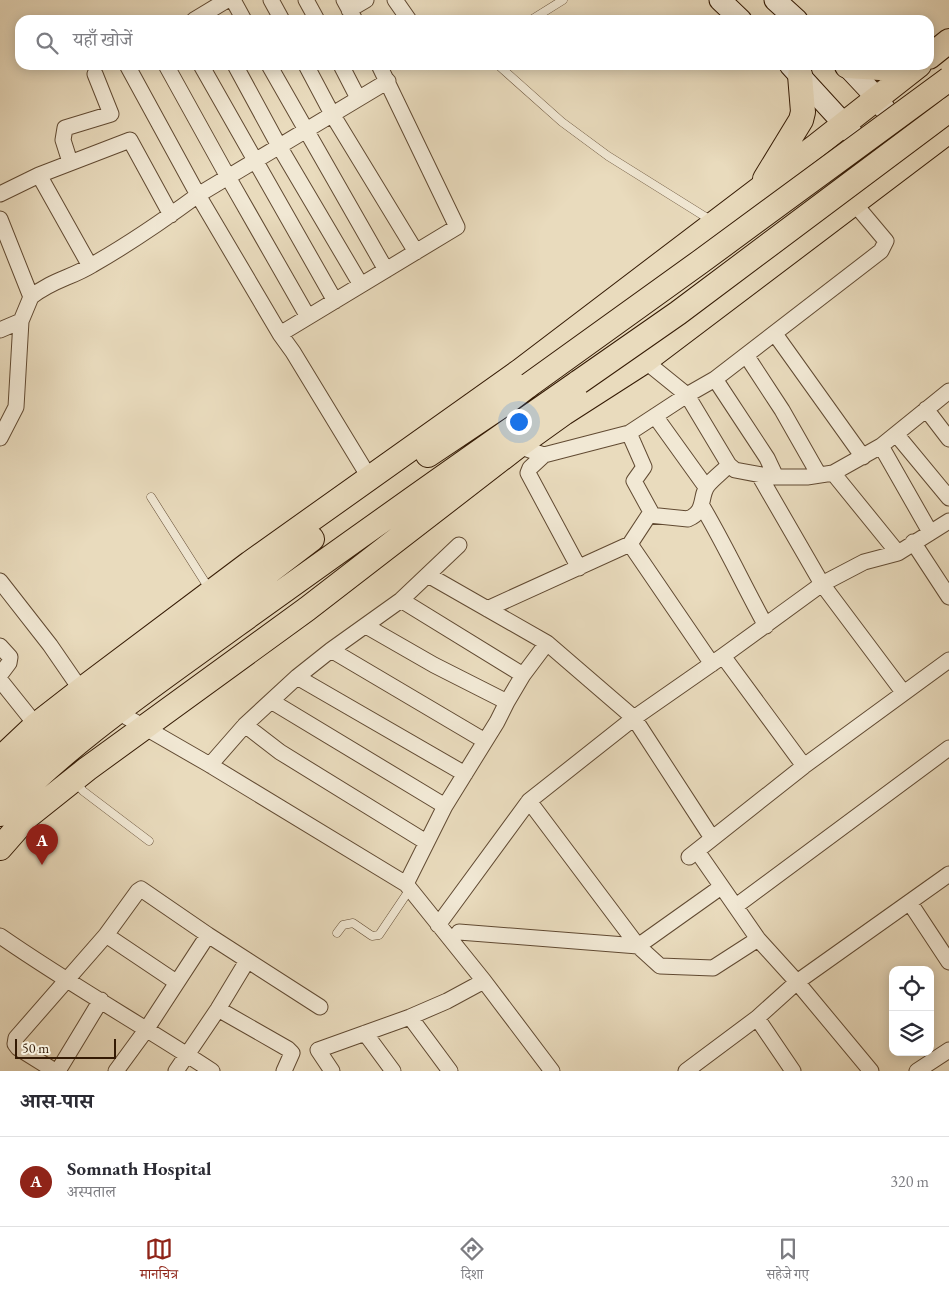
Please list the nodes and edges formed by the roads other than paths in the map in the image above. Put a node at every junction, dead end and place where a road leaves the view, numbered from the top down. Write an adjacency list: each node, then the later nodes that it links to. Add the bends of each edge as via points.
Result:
1 (227, 0): 11 (street)
2 (233, 0): 12 (street)
3 (271, 0): 13 (street)
4 (306, 0): 14 (street)
5 (366, 0): 10 (street)
6 (395, 0): 15 (street)
7 (563, 0): 16 (lane)
8 (720, 0): 17 (street)
9 (775, 0): 18 (street)
10 (349, 10)
11 (207, 15)
12 (241, 15)
13 (279, 15)
14 (314, 15)
15 (406, 15)
16 (539, 15)
17 (736, 15)
18 (792, 15)
19 (949, 42): 20 (main road)
20 (934, 53)
21 (130, 70): 52 (street)
22 (169, 70): 49 (street)
23 (204, 70): 45 (street)
24 (238, 70): 43 (street)
25 (272, 70): 41 (street)
26 (309, 70): 39 (street)
27 (344, 70): 36 (street)
28 (382, 70): 35 (street)
29 (504, 70): 56 (lane, via 562,122 608,156)
30 (795, 70): 40 (street); 50 (main road, via 803,112 801,120)
31 (851, 70): 37 (street)
32 (912, 70): 37 (main road)
33 (95, 74): 46 (street, via 111,114 65,128 63,140)
34 (949, 80): 95 (main road, bridge, via 504,404)
35 (388, 81): 36 (street); 57 (street, via 457,227)
36 (358, 98): 39 (street)
37 (877, 98): 40 (main road); 44 (street)
38 (949, 110): 74 (main road, bridge, via 678,313)
39 (332, 114): 41 (street); 57 (street)
40 (844, 124): 48 (street); 50 (main road)
41 (305, 130): 43 (street); 59 (street)
42 (949, 131): 44 (main road)
43 (279, 146): 45 (street); 60 (street)
44 (917, 155): 48 (main road)
45 (255, 160): 49 (street); 62 (street)
46 (70, 162): 47 (street); 54 (street, via 130,140)
47 (39, 175): 51 (street); 58 (street)
48 (887, 176): 53 (main road)
49 (228, 177): 52 (street); 63 (street)
50 (759, 189): 56 (main road)
51 (0, 194)
52 (198, 195): 54 (street); 66 (street)
53 (854, 203): 67 (street, via 886,241 885,246); 69 (main road)
54 (171, 216): 58 (street)
55 (0, 219): 61 (street)
56 (714, 222): 88 (main road, via 520,370)
57 (416, 252): 59 (street)
58 (90, 266): 61 (street, via 44,286)
59 (386, 270): 60 (street)
60 (361, 285): 62 (street)
61 (31, 297): 64 (street)
62 (335, 301): 63 (street)
63 (308, 317): 66 (street)
64 (21, 321): 65 (street); 79 (street, via 16,407)
65 (0, 330)
66 (280, 334): 88 (street)
67 (775, 334): 68 (street); 84 (street)
68 (746, 356): 70 (street); 86 (street)
69 (645, 361): 72 (street); 73 (main road)
70 (714, 379): 72 (street); 89 (street)
71 (949, 390): 75 (street)
72 (687, 395): 76 (street); 85 (street)
73 (575, 406): 74 (main road); 81 (main road)
74 (543, 407): 121 (main road, via 402,505)
75 (926, 409): 78 (street); 80 (street)
76 (654, 416): 77 (street); 90 (street)
77 (629, 433): 83 (street); 94 (street, via 644,467 634,481 651,512)
78 (896, 434): 82 (street); 92 (street)
79 (0, 438)
80 (949, 439)
81 (518, 446): 83 (street); 127 (main road, via 307,609)
82 (881, 446): 84 (street); 96 (street)
83 (544, 455): 101 (street, via 528,473)
84 (863, 457): 86 (street)
85 (729, 465): 87 (street, via 735,470); 90 (street)
86 (826, 474): 89 (street); 100 (street)
87 (759, 475): 89 (street); 104 (street)
88 (369, 477): 95 (main road)
89 (776, 477)
90 (706, 487): 93 (street)
91 (151, 497): 105 (lane)
92 (949, 498)
93 (702, 506): 94 (street, via 688,519); 110 (street)
94 (649, 515): 98 (street)
95 (324, 520): 105 (main road); 121 (main road)
96 (942, 529): 97 (street)
97 (913, 542): 100 (street); 106 (street)
98 (630, 544): 101 (street); 114 (street)
99 (459, 545): 102 (street)
100 (898, 553): 104 (street, via 864,562)
101 (579, 568): 108 (street)
102 (428, 575): 107 (street); 108 (street)
103 (0, 581): 121 (street, via 50,646)
104 (822, 584): 110 (street); 120 (street)
105 (212, 592): 121 (main road)
106 (949, 598)
107 (401, 600): 109 (street); 117 (street)
108 (486, 609): 111 (street)
109 (366, 626): 113 (street); 123 (street)
110 (766, 626): 114 (street)
111 (547, 643): 117 (street); 124 (street)
112 (0, 646): 116 (street, via 10,657)
113 (331, 650): 118 (street); 128 (street)
114 (718, 660): 124 (street); 132 (street)
115 (947, 665): 120 (street)
116 (0, 675)
117 (523, 675): 123 (street)
118 (297, 677): 122 (street); 133 (street)
119 (0, 680): 125 (street)
120 (903, 692): 132 (street)
121 (99, 701): 125 (main road); 127 (street); 135 (main road, via 54,735); 138 (main road, via 64,754)
122 (271, 701): 126 (street); 137 (street)
123 (506, 702): 128 (street)
124 (634, 718): 136 (street); 139 (street)
125 (36, 725): 130 (main road)
126 (245, 725): 131 (street); 141 (street, via 280,752)
127 (142, 728): 131 (street); 134 (main road)
128 (485, 741): 133 (street)
129 (949, 748): 147 (street)
130 (0, 758)
131 (210, 765): 144 (street)
132 (804, 766): 139 (street)
133 (465, 774): 137 (street)
134 (74, 779): 140 (lane, via 83,791); 142 (main road, via 28,816)
135 (0, 786)
136 (530, 801): 148 (street); 155 (street)
137 (446, 806): 141 (street)
138 (0, 814)
139 (712, 838): 145 (street, via 693,854)
140 (149, 841)
141 (426, 842): 144 (street)
142 (0, 848)
143 (949, 874): 146 (street)
144 (408, 887): 148 (street); 150 (lane, via 379,935 372,936 353,923 343,925)
145 (722, 887): 147 (street); 155 (street)
146 (910, 903): 157 (street); 161 (street)
147 (736, 906): 154 (street)
148 (438, 924): 159 (street)
149 (459, 932): 155 (street)
150 (337, 933)
151 (208, 934): 152 (street, via 141,889); 156 (street); 160 (street)
152 (106, 935): 158 (street); 160 (street)
153 (0, 936): 158 (street)
154 (758, 939): 155 (street, via 713,968 660,966); 161 (street)
155 (638, 946)
156 (247, 961): 163 (street); 164 (street)
157 (949, 962)
158 (67, 980): 162 (street); 171 (street, via 16,1038 15,1044)
159 (484, 981): 165 (street); 179 (street)
160 (176, 982): 167 (street)
161 (797, 982): 166 (street); 182 (street)
162 (101, 1000): 167 (street); 171 (street)
163 (320, 1007)
164 (218, 1009): 170 (street); 175 (street, via 292,1053)
165 (410, 1017): 168 (street); 178 (street)
166 (757, 1018): 180 (street); 181 (street)
167 (146, 1030): 170 (street); 172 (street)
168 (364, 1033): 176 (street, via 318,1050); 177 (street)
169 (949, 1050): 183 (street)
170 (187, 1054): 173 (street); 174 (street)
171 (57, 1071)
172 (116, 1071)
173 (176, 1071)
174 (212, 1071)
175 (284, 1071)
176 (332, 1071)
177 (393, 1071)
178 (450, 1071)
179 (552, 1071)
180 (686, 1071)
181 (793, 1071)
182 (871, 1071)
183 (917, 1071)

